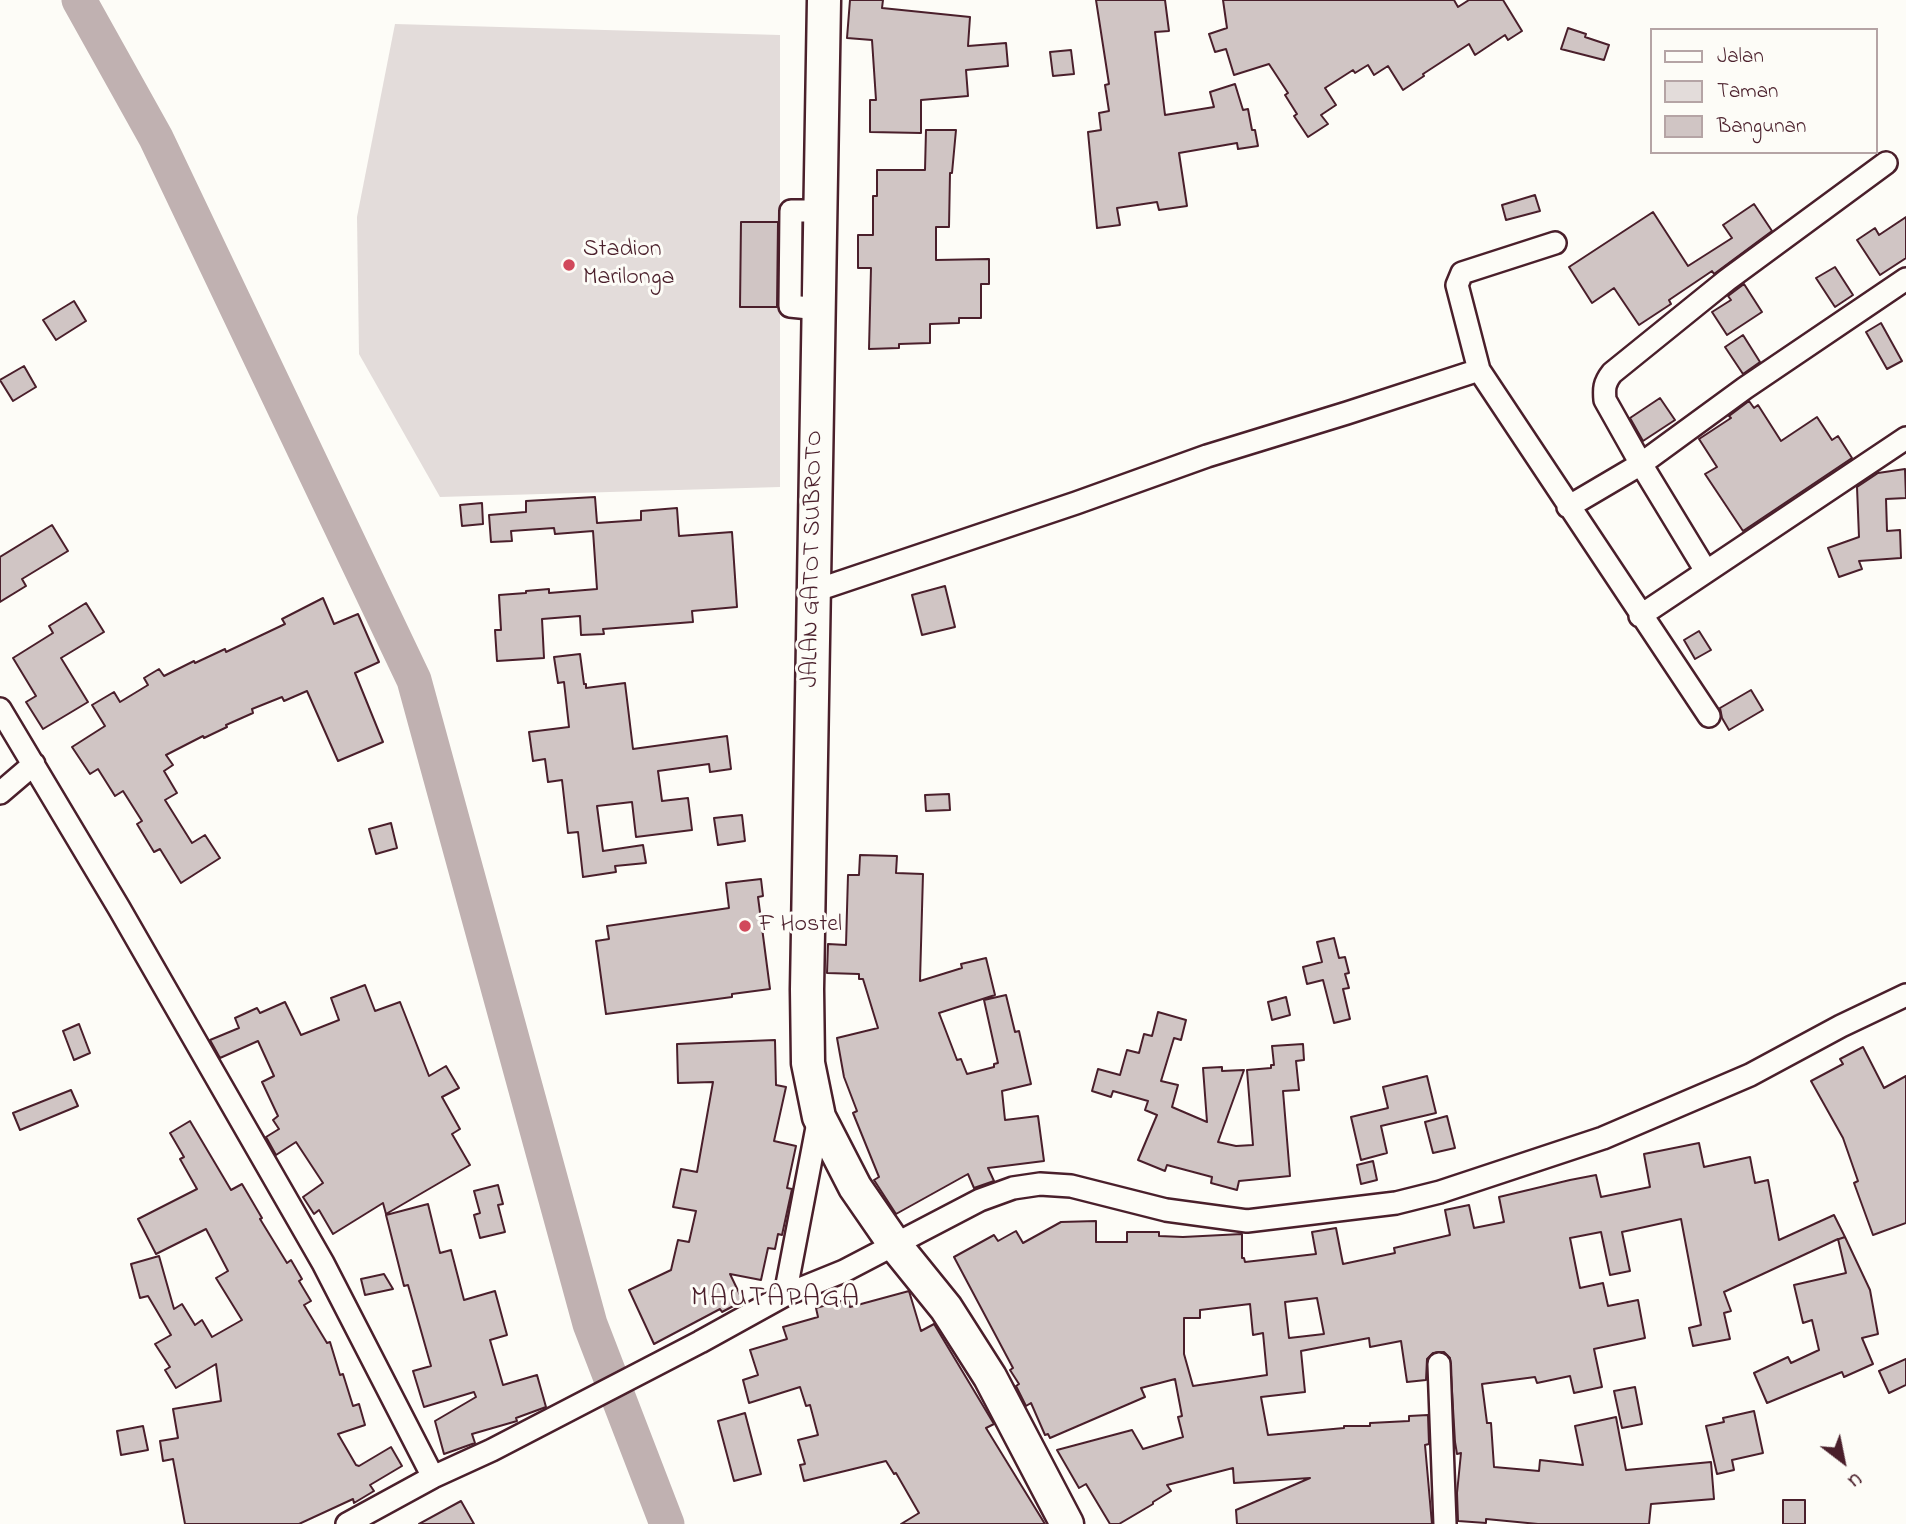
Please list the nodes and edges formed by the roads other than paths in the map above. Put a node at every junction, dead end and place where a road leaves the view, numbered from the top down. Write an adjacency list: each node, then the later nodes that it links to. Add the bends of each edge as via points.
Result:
1 (824, 0): 10 (highway, JALAN GATOT SUBROTO)
2 (1885, 163): 7 (street, via 1727,280 1612,373 1604,388 1605,400)
3 (1555, 243): 5 (street, via 1462,273 1457,285)
4 (1906, 279): 7 (street)
5 (1479, 370): 8 (street); 10 (street, via 1207,456)
6 (1906, 438): 9 (street)
7 (1641, 464): 8 (street); 9 (street)
8 (1568, 507): 11 (street)
9 (1706, 572): 11 (street)
10 (814, 592): 17 (highway, JALAN GATOT SUBROTO, via 808,1063)
11 (1640, 616): 13 (street)
12 (0, 709): 14 (street)
13 (1709, 716)
14 (34, 764): 15 (street); 21 (street, via 323,1263)
15 (0, 793)
16 (1906, 995): 18 (street, via 1750,1075 1663,1113 1527,1165 1429,1195 1351,1210 1247,1221 1040,1184 980,1200)
17 (819, 1117): 18 (highway, JALAN GATOT SUBROTO, via 855,1187); 19 (street)
18 (895, 1245): 19 (street); 23 (highway, JALAN GATOT SUBROTO, via 946,1308 990,1377)
19 (785, 1295): 21 (street)
20 (1438, 1364): 24 (street)
21 (433, 1477): 22 (street)
22 (347, 1524)
23 (1068, 1524)
24 (1445, 1524)

